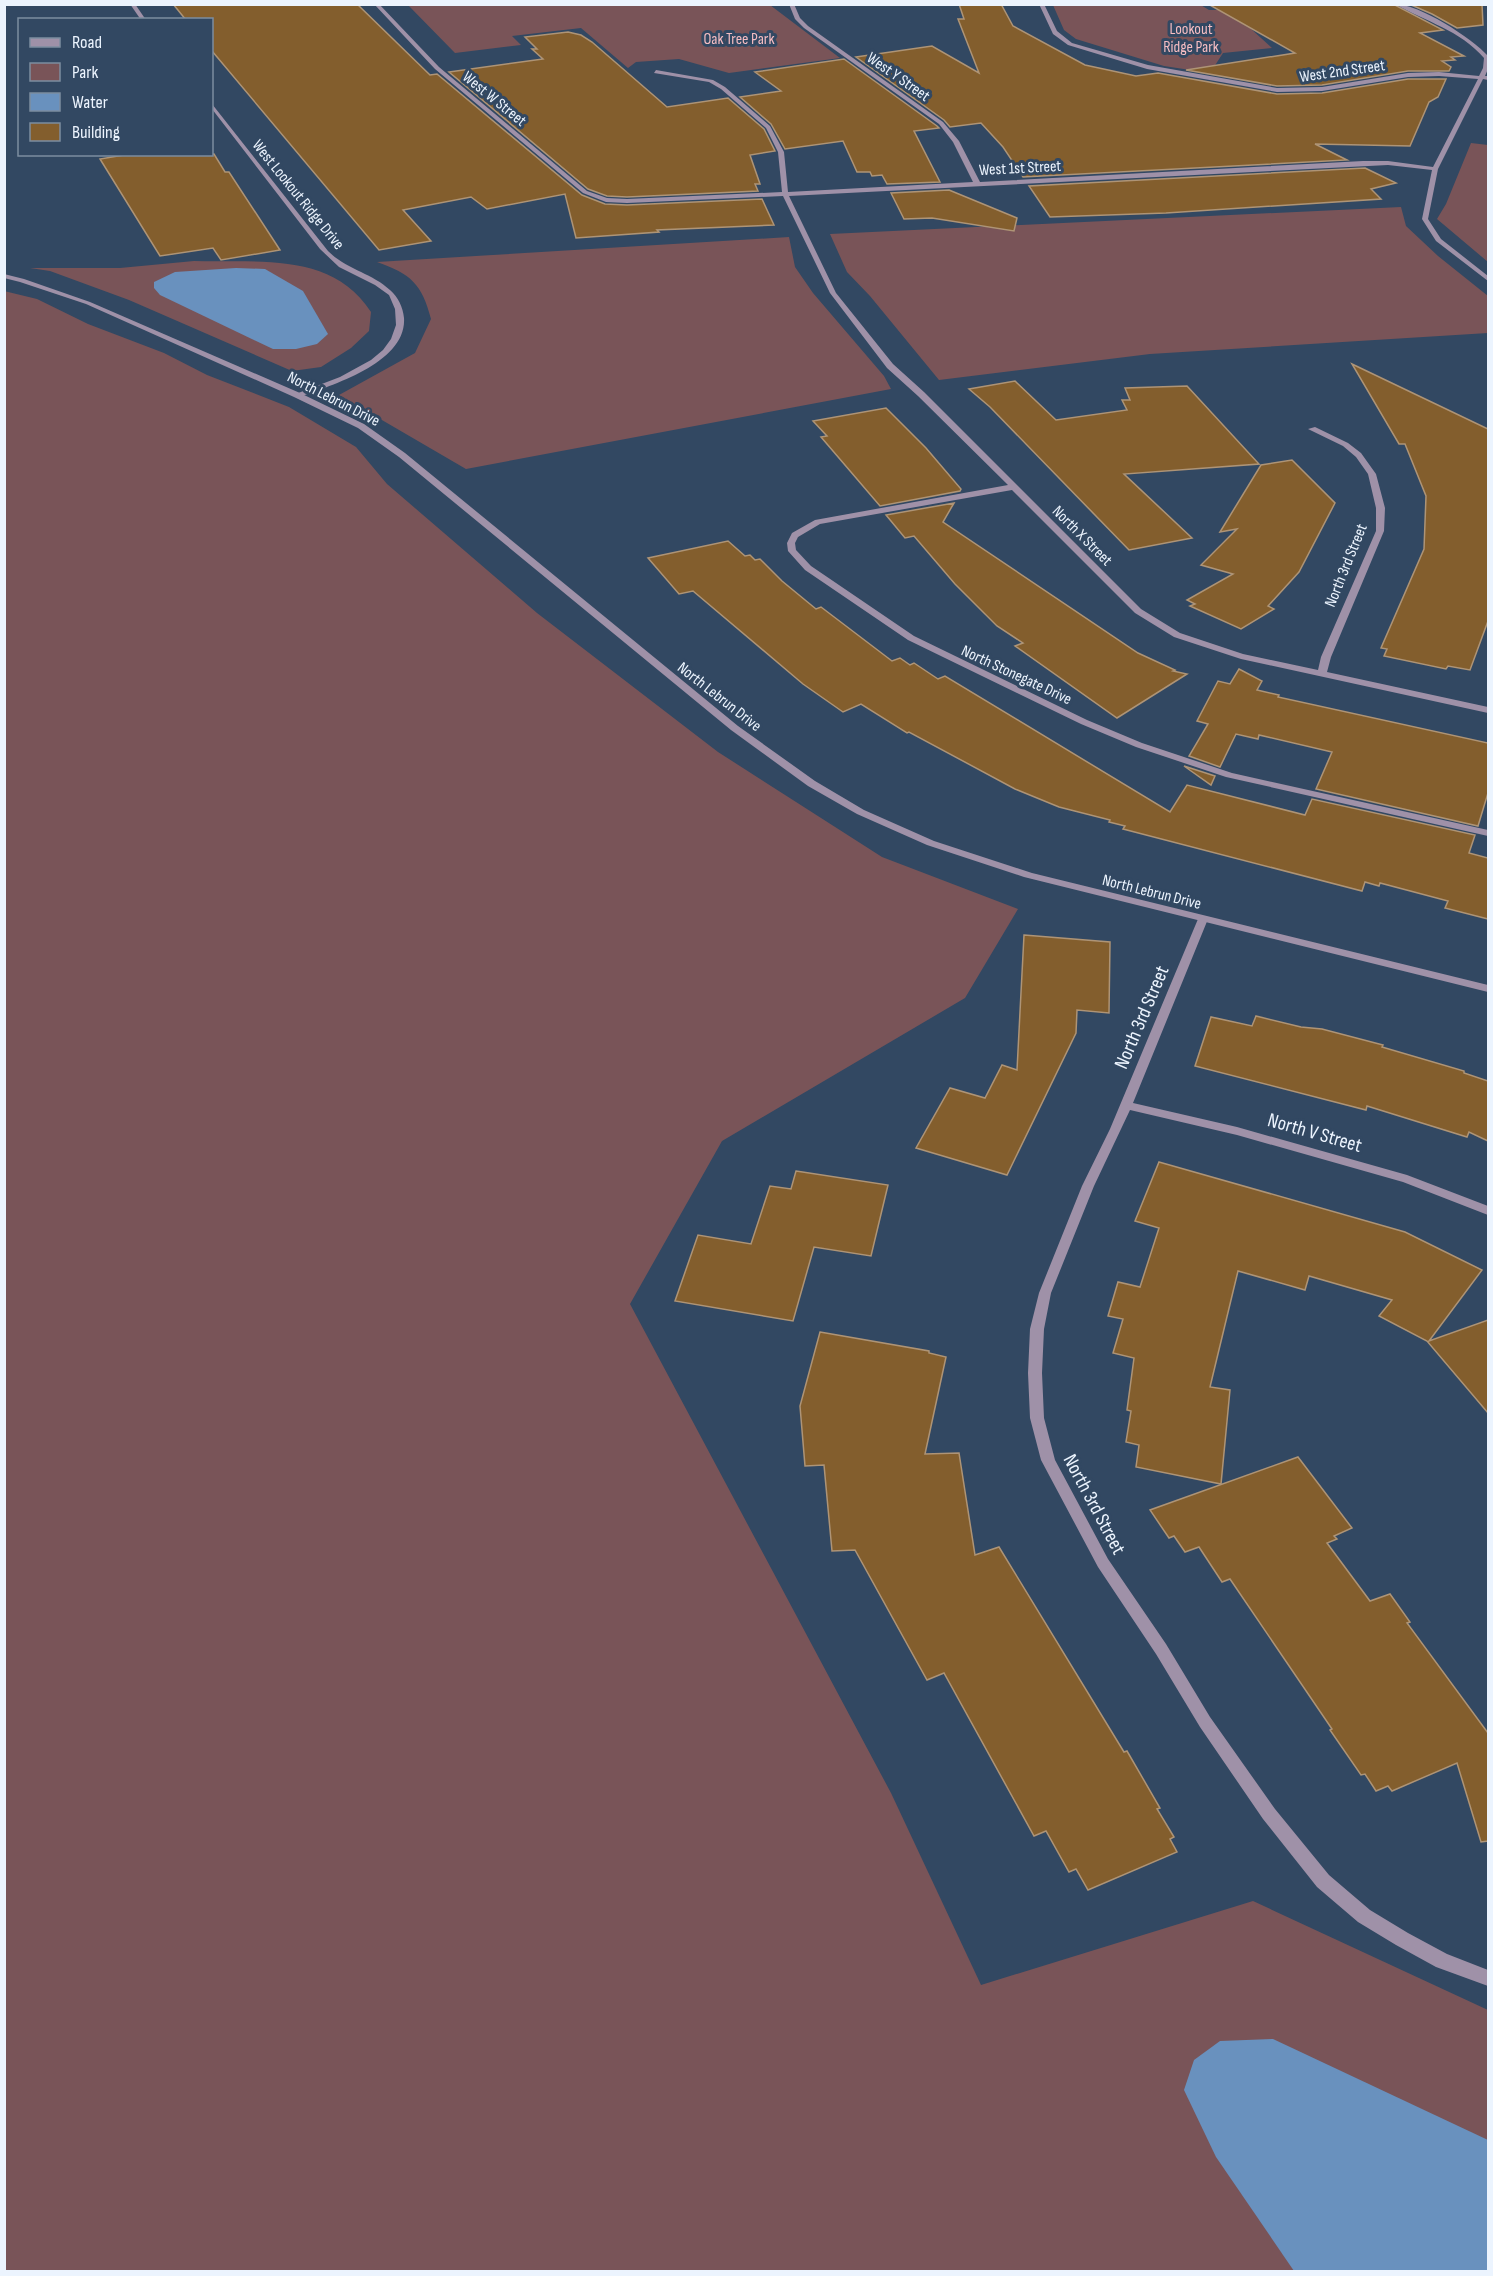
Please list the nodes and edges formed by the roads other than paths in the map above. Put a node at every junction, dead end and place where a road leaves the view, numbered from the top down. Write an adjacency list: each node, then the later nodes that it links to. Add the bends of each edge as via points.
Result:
1 (132, 4): 6 (street)
2 (376, 4): 14 (street, West W Street, via 468,95 585,192)
3 (791, 4): 12 (street, West Y Street, via 806,27 941,123 956,141)
4 (1041, 4): 8 (street, West 2nd Street, via 1051,30 1061,40 1089,51 1147,67 1277,90 1322,89 1408,75)
5 (1397, 4): 8 (street, via 1472,42 1487,58)
6 (142, 18)
7 (656, 72): 13 (street, via 711,81 768,127 782,152)
8 (1481, 77): 9 (street, West 2nd Street); 11 (street)
9 (1488, 78)
10 (213, 107): 17 (street, West Lookout Ridge Drive, via 319,244 341,265 392,295 401,316 398,335 387,350 365,367)
11 (1435, 169): 12 (street, West 1st Street, via 1363,163); 16 (street, via 1426,207 1428,227 1447,248)
12 (977, 183): 13 (street, West 1st Street)
13 (785, 194): 14 (street, West 1st Street); 19 (street, North X Street, via 833,293 890,366)
14 (606, 200)
15 (4, 276): 17 (street, North Lebrun Drive, via 88,303)
16 (1488, 279)
17 (297, 395): 23 (street, North Lebrun Drive, via 361,426 402,455 702,702 782,763 839,800 969,857)
18 (1312, 429): 20 (street, North 3rd Street, via 1358,454 1375,483 1382,509 1380,531)
19 (1013, 487): 20 (street, North X Street, via 1154,623 1208,646); 22 (street, North Stonegate Drive, via 818,522 795,535 792,551 808,568 911,638 1139,745 1229,775)
20 (1322, 673): 21 (street, North X Street)
21 (1488, 710)
22 (1488, 833)
23 (1203, 919): 24 (street, North Lebrun Drive); 25 (street, North 3rd Street)
24 (1488, 989)
25 (1126, 1104): 26 (street, North V Street, via 1407,1179); 27 (street, North 3rd Street, via 1045,1293 1037,1329 1037,1418 1048,1460 1103,1563 1205,1722 1269,1814 1323,1881 1364,1916 1402,1939 1442,1961)
26 (1488, 1211)
27 (1488, 1978)

